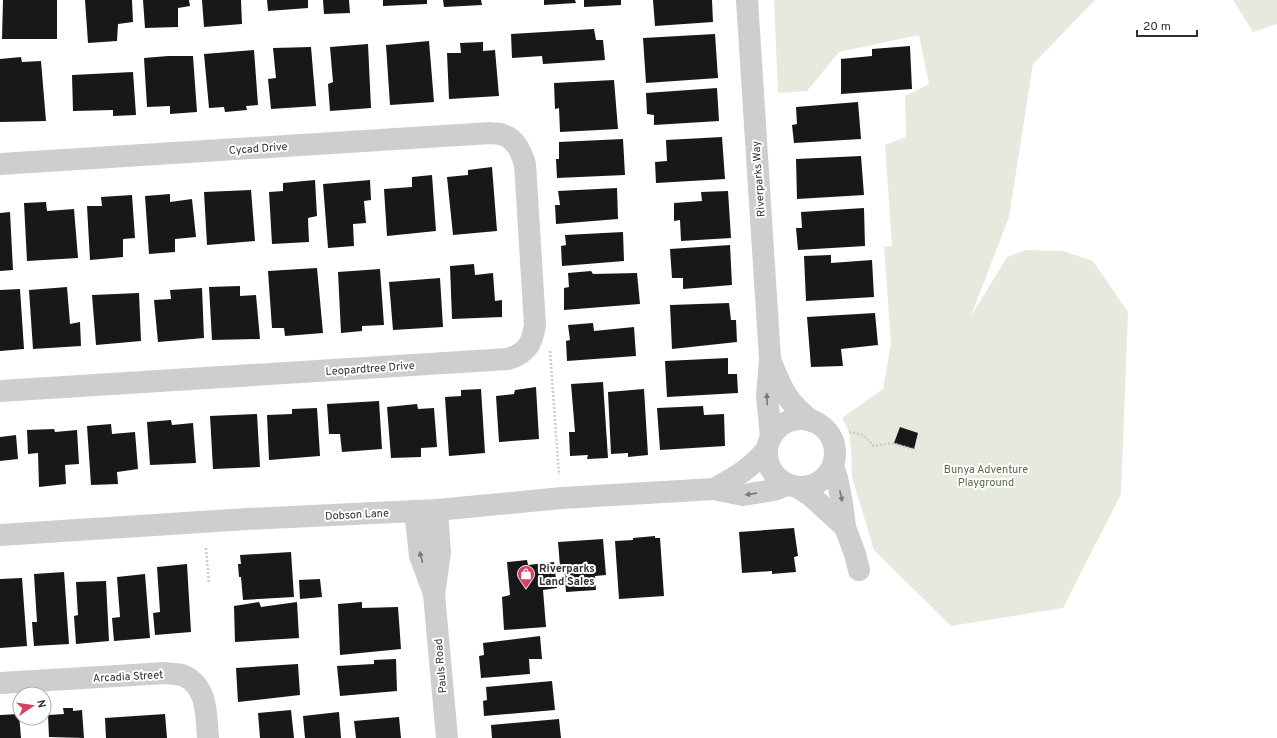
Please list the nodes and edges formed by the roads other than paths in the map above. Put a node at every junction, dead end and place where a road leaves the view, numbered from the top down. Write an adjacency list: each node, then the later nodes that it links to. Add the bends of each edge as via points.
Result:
1 (747, 0): 4 (street, Riverparks Way)
2 (0, 164): 3 (street, Cycad Drive, via 490,133 503,135 514,142 525,164 535,325)
3 (533, 337): 5 (street, Leopardtree Drive, via 528,348 508,359)
4 (770, 359): 6 (street, Riverparks Way, via 784,392); 7 (street, Riverparks Way, one-way to 4, via 767,396)
5 (0, 391)
6 (811, 421): 7 (street, via 800,419 788,422 778,428); 8 (street, via 822,426 830,435 835,455)
7 (769, 443): 9 (street, via 768,460 772,471 779,480); 10 (street, Dobson Lane, via 757,461)
8 (833, 466): 9 (street, via 820,482 810,487); 13 (street, one-way to 13)
9 (794, 486): 10 (street, Dobson Lane, one-way to 10, via 743,495); 13 (street, via 811,496)
10 (714, 489): 11 (street, Dobson Lane, via 562,498)
11 (437, 510): 12 (street, Dobson Lane); 16 (street, Pauls Road, via 440,553)
12 (415, 511): 14 (street, Dobson Lane); 16 (street, Pauls Road, one-way to 12, via 420,556)
13 (845, 527): 15 (street)
14 (0, 535)
15 (859, 570)
16 (434, 594): 19 (street, Pauls Road)
17 (0, 683): 18 (street, Arcadia Street, via 166,673 181,675 195,682 203,696)
18 (208, 738)
19 (447, 738)

